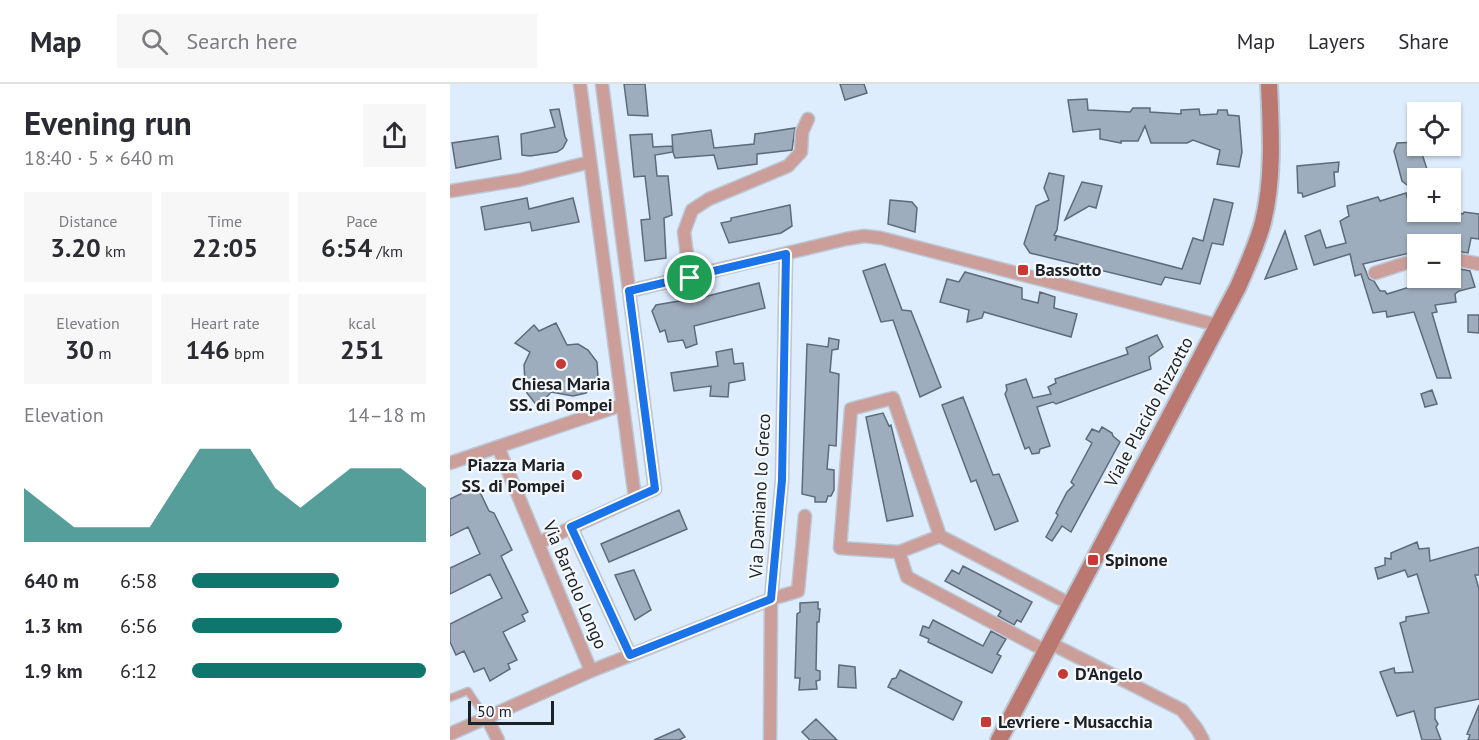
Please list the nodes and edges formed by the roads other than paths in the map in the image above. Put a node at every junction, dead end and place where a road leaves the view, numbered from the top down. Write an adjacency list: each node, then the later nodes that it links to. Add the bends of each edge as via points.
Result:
1 (580, 84): 5 (street)
2 (602, 84): 13 (street)
3 (1269, 84): 14 (street, Viale Placido Rizzotto, via 1271,156 1263,223 1238,287)
4 (808, 119): 12 (street, via 802,132 801,152 788,166 692,210 684,232)
5 (590, 162): 6 (street, via 519,180); 15 (street)
6 (450, 191)
7 (786, 254): 12 (street); 14 (street, via 846,239 881,238); 24 (street, Via Damiano lo Greco, via 782,480)
8 (1461, 260): 10 (street)
9 (1407, 263): 11 (street)
10 (1479, 264)
11 (1375, 273)
12 (690, 278): 13 (street)
13 (629, 291): 18 (street, via 655,489)
14 (1217, 325): 25 (street, Viale Placido Rizzotto)
15 (622, 405): 16 (street); 18 (street)
16 (498, 447): 17 (street); 22 (street, Via Bartolo Longo)
17 (450, 463)
18 (634, 498): 20 (street)
19 (805, 516): 24 (street, via 798,591)
20 (571, 527): 22 (street); 27 (street)
21 (940, 536): 23 (street); 23 (street, via 893,398 851,409 840,548); 25 (street)
22 (538, 543): 28 (street, Via Bartolo Longo)
23 (899, 552): 26 (street, via 907,577)
24 (771, 599): 27 (street); 33 (street, Via Damiano lo Greco)
25 (1070, 604): 26 (street, Viale Placido Rizzotto)
26 (1048, 647): 34 (street, Viale Placido Rizzotto); 35 (street, via 1182,710)
27 (630, 655): 28 (street)
28 (591, 671): 30 (street)
29 (450, 698): 30 (lane, via 468,691)
30 (487, 718): 31 (street); 32 (street)
31 (450, 734)
32 (498, 740)
33 (770, 740)
34 (999, 740)
35 (1203, 740)

